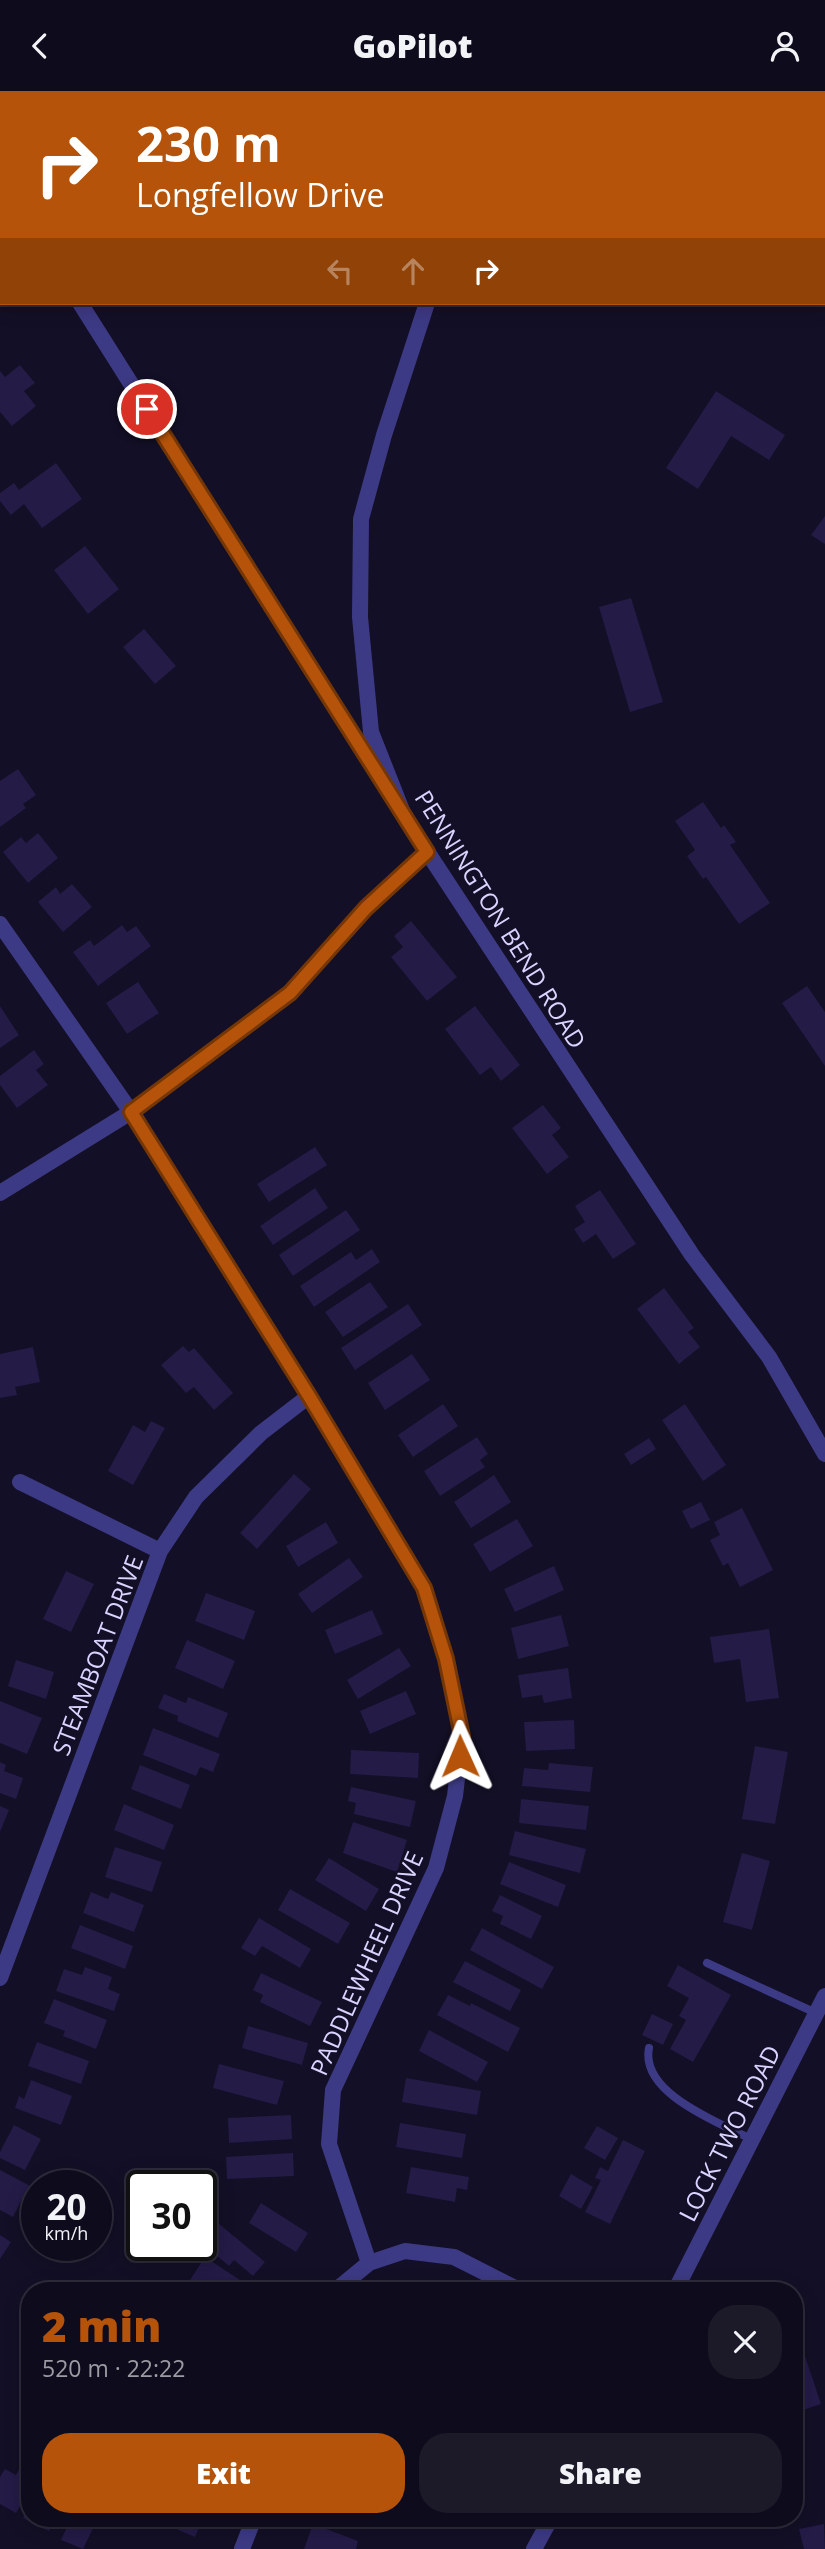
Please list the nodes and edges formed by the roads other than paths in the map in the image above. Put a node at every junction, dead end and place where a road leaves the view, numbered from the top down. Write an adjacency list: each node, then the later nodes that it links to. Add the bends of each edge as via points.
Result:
1 (81, 305): 3 (street)
2 (426, 305): 3 (street, PENNINGTON BEND ROAD, via 361,519 360,617 370,732)
3 (405, 818): 4 (street, PENNINGTON BEND ROAD)
4 (427, 852): 6 (street, via 366,908 290,993); 9 (street, PENNINGTON BEND ROAD, via 692,1255)
5 (0, 924): 6 (street, PADDLEWHEEL DRIVE)
6 (131, 1112): 7 (street); 8 (street, PADDLEWHEEL DRIVE)
7 (0, 1193)
8 (309, 1396): 12 (street, STEAMBOAT DRIVE, via 261,1433 196,1497); 19 (street, PADDLEWHEEL DRIVE, via 424,1588 446,1659 462,1736 455,1796 436,1868 333,2090 328,2144)
9 (821, 1435): 10 (street, PENNINGTON BEND ROAD)
10 (825, 1454)
11 (20, 1482): 12 (street)
12 (160, 1552): 14 (street, STEAMBOAT DRIVE)
13 (706, 1963): 16 (lane)
14 (0, 1978)
15 (825, 1996): 16 (street, LOCK TWO ROAD)
16 (816, 2013): 18 (street, LOCK TWO ROAD)
17 (649, 2048): 18 (lane, via 647,2061 653,2076 667,2092)
18 (751, 2139): 22 (street, LOCK TWO ROAD)
19 (369, 2263): 20 (street); 21 (street, via 405,2251 454,2257)
20 (346, 2282)
21 (503, 2282)
22 (680, 2282)
23 (251, 2527): 25 (street)
24 (546, 2527): 26 (street)
25 (242, 2549)
26 (534, 2549)

